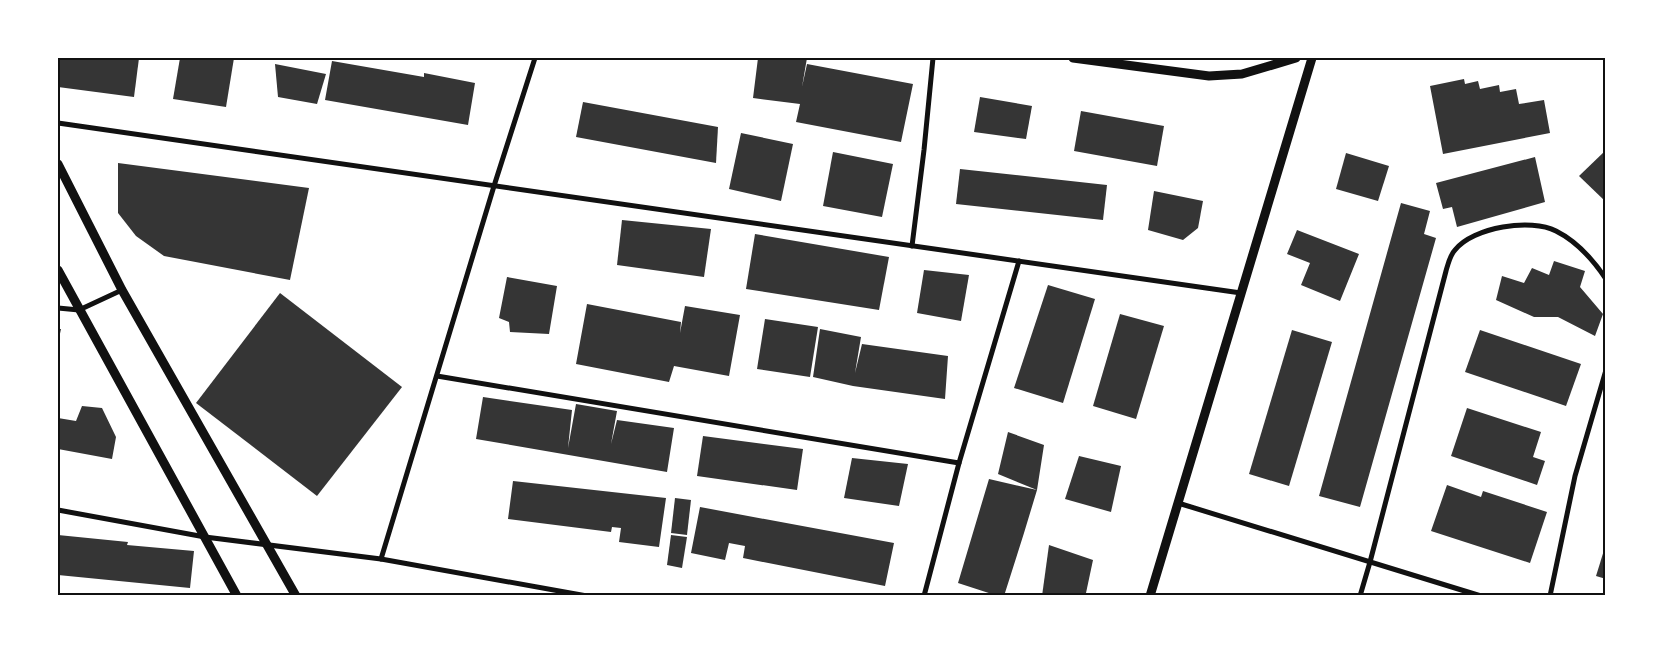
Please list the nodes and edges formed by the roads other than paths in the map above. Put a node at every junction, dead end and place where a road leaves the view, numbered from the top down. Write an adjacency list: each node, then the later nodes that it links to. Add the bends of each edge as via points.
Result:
1 (536, 58): 8 (street)
2 (933, 58): 9 (street)
3 (1073, 58): 4 (street, via 1209,76 1242,74)
4 (1296, 58)
5 (1312, 58): 14 (street)
6 (58, 123): 8 (street)
7 (58, 164): 13 (street)
8 (494, 186): 9 (street); 18 (street)
9 (912, 246): 10 (street)
10 (1019, 261): 14 (street); 19 (street)
11 (58, 270): 16 (street)
12 (1606, 279): 25 (street, via 1572,241 1555,230 1539,226 1519,225 1483,232 1454,250)
13 (122, 290): 16 (street); 23 (street)
14 (1241, 293): 20 (street)
15 (58, 308): 16 (street)
16 (79, 310): 22 (street)
17 (1606, 370): 33 (street, via 1575,476)
18 (437, 376): 19 (street); 24 (street)
19 (959, 463): 29 (street)
20 (1178, 503): 25 (street); 30 (street)
21 (58, 510): 22 (street)
22 (205, 536): 23 (street); 26 (street)
23 (269, 546): 24 (street); 27 (street)
24 (381, 559): 28 (street)
25 (1370, 562): 31 (street); 32 (street)
26 (237, 596)
27 (296, 596)
28 (586, 596)
29 (924, 596)
30 (1150, 596)
31 (1360, 596)
32 (1481, 596)
33 (1550, 596)

